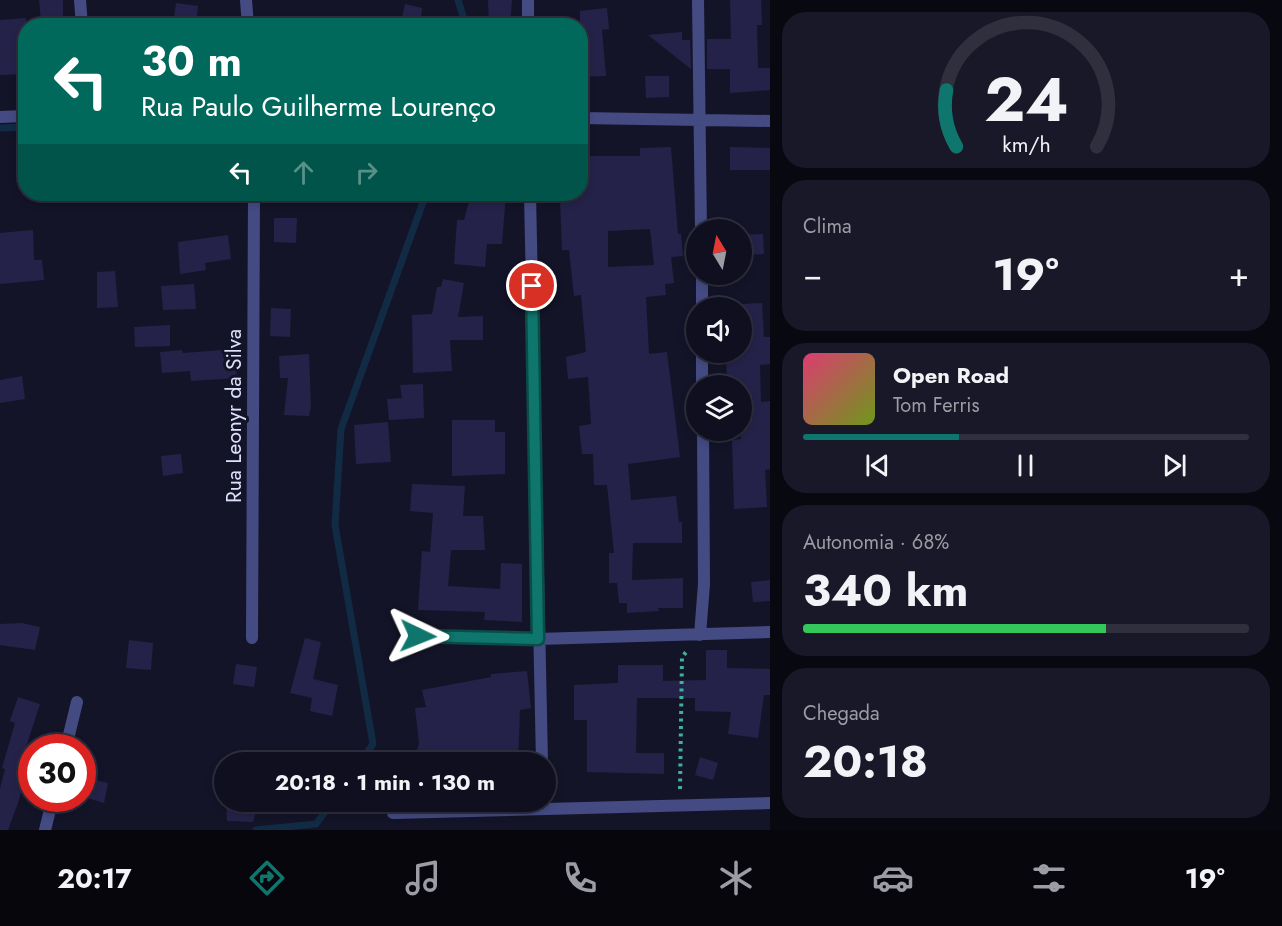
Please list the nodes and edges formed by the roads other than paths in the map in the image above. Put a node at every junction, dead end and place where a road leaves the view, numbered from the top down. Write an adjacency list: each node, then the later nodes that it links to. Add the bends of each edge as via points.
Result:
1 (80, 0): 5 (street)
2 (246, 0): 6 (street)
3 (528, 0): 7 (street)
4 (698, 0): 11 (street)
5 (81, 18)
6 (247, 18)
7 (528, 18)
8 (18, 116): 9 (street)
9 (0, 117)
10 (588, 118): 11 (street)
11 (701, 120): 12 (street); 15 (street)
12 (770, 121)
13 (254, 201): 20 (street, Rua Leonyr da Silva)
14 (530, 201): 21 (street)
15 (701, 219)
16 (703, 441): 18 (street, via 704,584)
17 (770, 632): 18 (street)
18 (700, 635): 21 (street)
19 (418, 636): 21 (street)
20 (252, 638)
21 (538, 639): 24 (street)
22 (77, 702): 23 (street)
23 (69, 734)
24 (542, 752)
25 (770, 802): 26 (street)
26 (556, 804)
27 (50, 812): 30 (street)
28 (410, 812): 29 (street)
29 (393, 813)
30 (45, 830)

